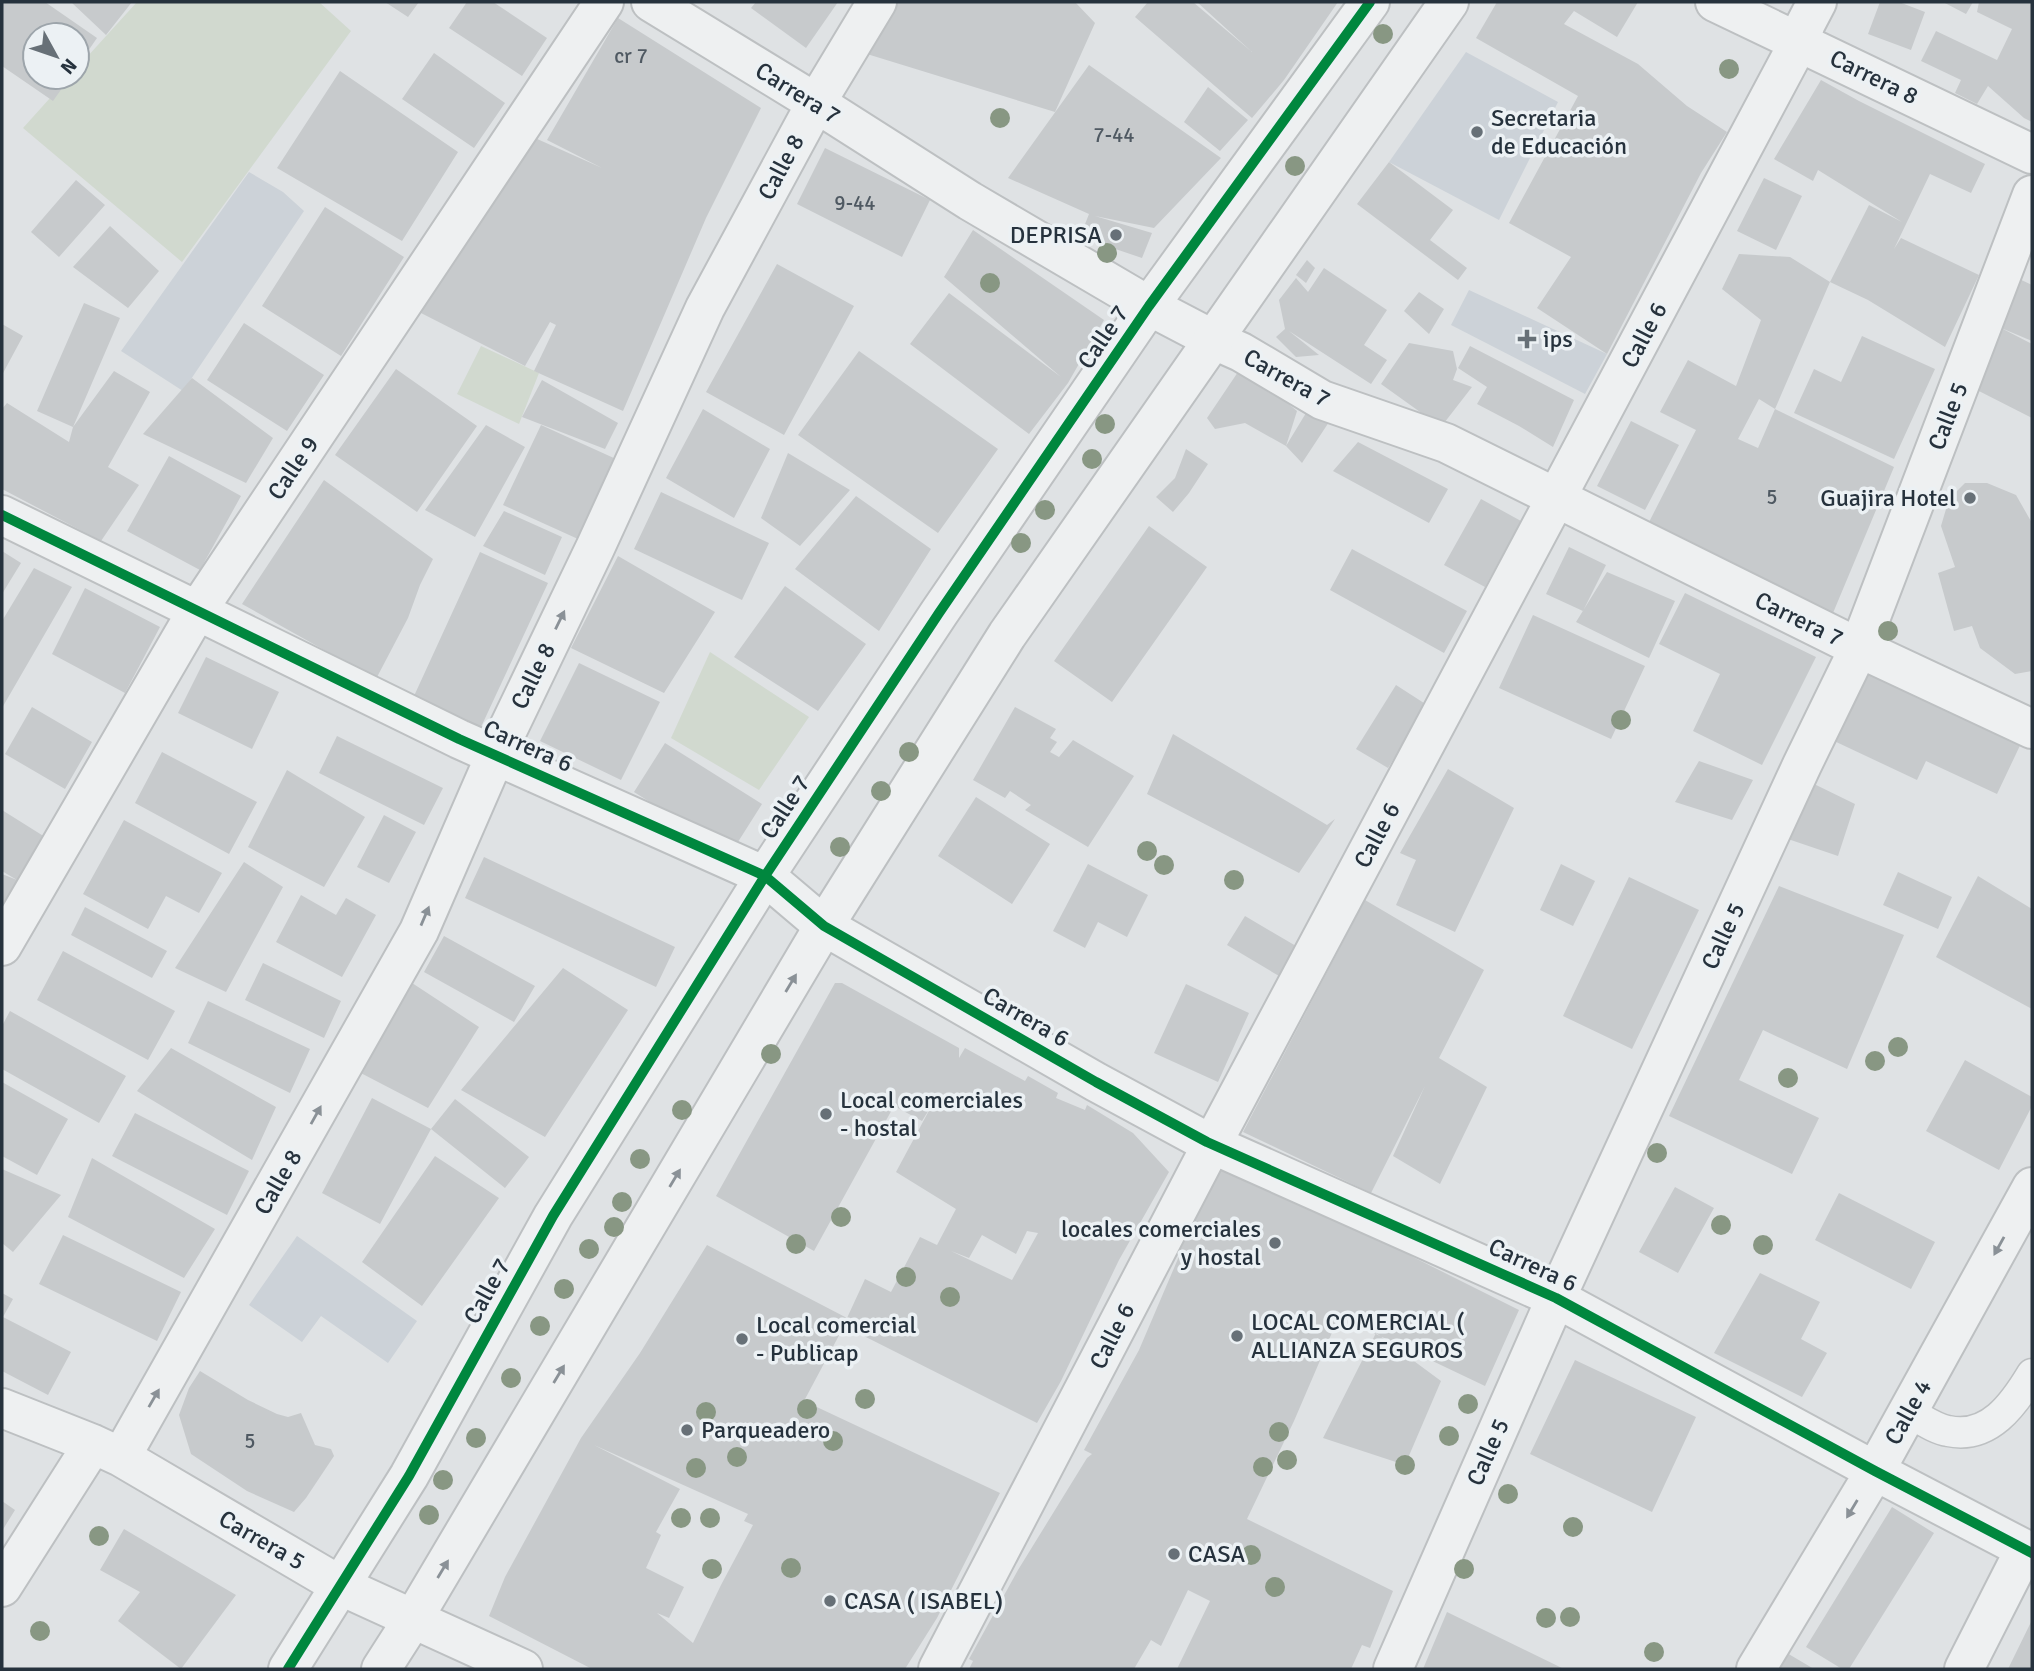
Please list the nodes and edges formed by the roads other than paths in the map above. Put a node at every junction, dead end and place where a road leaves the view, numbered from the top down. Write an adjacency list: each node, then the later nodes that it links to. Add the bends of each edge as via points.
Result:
1 (604, 2): 16 (street, Calle 9)
2 (650, 2): 9 (street, Carrera 7)
3 (877, 2): 9 (street, Calle 8)
4 (1370, 2): 12 (street, Calle 7)
5 (1449, 2): 13 (street)
6 (1715, 2): 8 (street, Carrera 8)
7 (1817, 2): 8 (street, Calle 6)
8 (1799, 41): 10 (street, Carrera 8); 14 (street, Calle 6)
9 (816, 103): 12 (street, Carrera 7, via 970,201); 19 (street, Calle 8, one-way to 9, via 705,308)
10 (2032, 154)
11 (2032, 195): 17 (street, Calle 5)
12 (1149, 306): 13 (street, Carrera 7); 20 (street, Calle 7)
13 (1214, 341): 14 (street, Carrera 7, via 1322,400 1447,443); 21 (street, via 1007,635)
14 (1557, 499): 17 (street, Carrera 7); 23 (street, Calle 6)
15 (2, 515): 16 (street, Carrera 6)
16 (197, 611): 19 (street, Carrera 6); 22 (street, Calle 9)
17 (1859, 648): 18 (street, Carrera 7); 25 (street, Calle 5)
18 (2032, 729)
19 (496, 754): 20 (street, Carrera 6); 29 (street, Calle 8, one-way to 19, via 419,931)
20 (765, 876): 21 (street, Carrera 6); 32 (street, Calle 7, via 553,1216)
21 (824, 926): 23 (street, Carrera 6); 34 (street, one-way to 21)
22 (2, 946)
23 (1212, 1144): 25 (street, Carrera 6); 38 (street, Calle 6)
24 (2032, 1187): 28 (street, Calle 4, one-way to 28)
25 (1556, 1298): 30 (street, Carrera 6); 39 (street, Calle 5)
26 (2032, 1374): 28 (lane, via 1995,1422 1968,1431 1947,1431)
27 (2, 1408): 29 (street, Carrera 5)
28 (1908, 1412): 30 (street, Calle 4)
29 (107, 1450): 32 (street, Carrera 5); 33 (street, Calle 8)
30 (1875, 1471): 31 (street, Carrera 6); 40 (street, Calle 4, one-way to 40)
31 (2028, 1551): 41 (street)
32 (341, 1586): 34 (street, Carrera 5); 35 (street, Calle 7)
33 (2, 1587)
34 (413, 1619): 36 (street); 37 (street, Carrera 5)
35 (288, 1669)
36 (381, 1669)
37 (523, 1669)
38 (938, 1669)
39 (1393, 1669)
40 (1756, 1669)
41 (1964, 1669)

